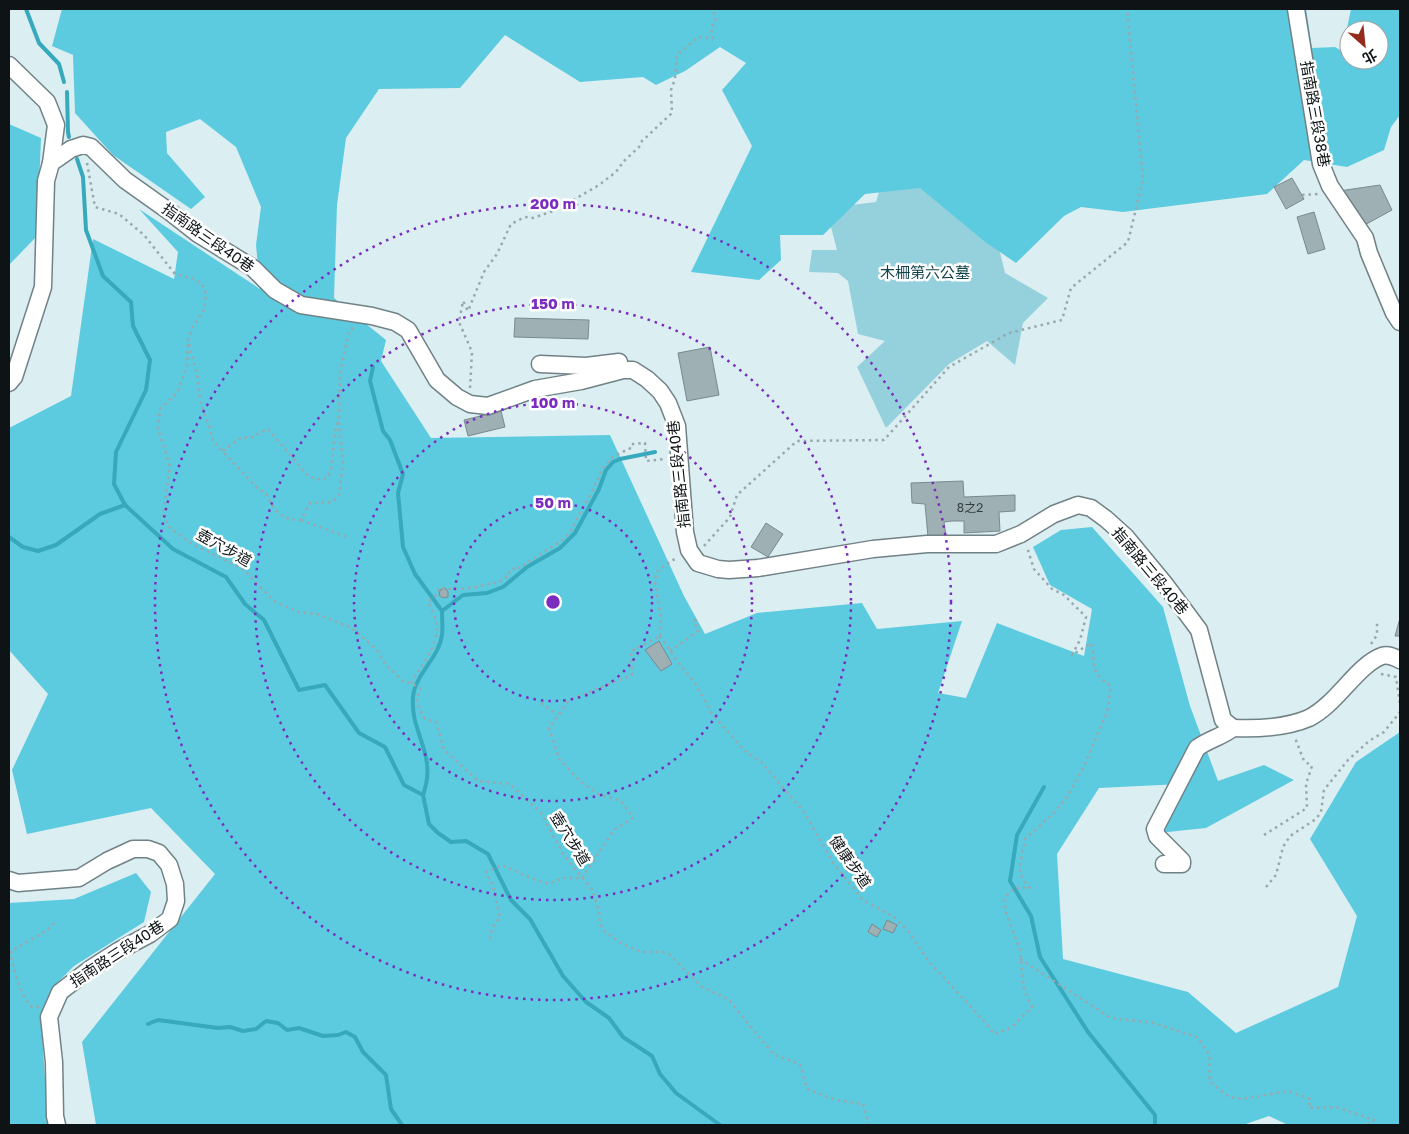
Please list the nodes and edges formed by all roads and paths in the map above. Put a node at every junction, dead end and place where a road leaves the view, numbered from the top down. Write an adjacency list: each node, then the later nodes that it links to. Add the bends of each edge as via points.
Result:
1 (712, 9): 13 (path, via 716,18 711,29 712,38 698,37 677,54 671,90 672,113 641,142 616,172 599,185 556,210 533,218 525,217 511,224 497,254 484,272 468,311 463,301 459,322 472,352)
2 (1127, 9): 21 (path, via 1143,179 1128,242 1071,288 1062,320 1009,332 950,368 884,440 797,441 738,494 730,517 704,544)
3 (1296, 9): 8 (street, 指南路三段38巷, via 1321,164 1330,186 1365,238)
4 (9, 65): 6 (street, via 47,102 56,125)
5 (83, 145): 6 (street); 7 (street, 指南路三段40巷, via 91,147 125,180 198,234 253,268 275,290 301,305); 9 (path, 壺穴步道, via 95,207 119,214 144,235 175,274 202,284 206,292 204,310)
6 (51, 163): 12 (street, via 46,181 43,287 14,377)
7 (372, 316): 13 (street, 指南路三段40巷, via 395,322 408,330 437,380); 14 (path, via 349,331 340,374)
8 (1400, 322)
9 (188, 340): 15 (path, via 213,441); 27 (path, 壺穴步道, via 187,365 177,393 160,409 158,429 170,466 163,515 169,528 188,542 243,569 274,601 298,612 317,614 352,628 377,650 385,664 404,682)
10 (540, 364): 11 (street, 指南路三段40巷, via 586,366 627,361)
11 (633, 370): 13 (street, via 535,389 488,406); 20 (street, 指南路三段40巷, via 660,391 677,426)
12 (9, 383)
13 (470, 404)
14 (339, 422): 15 (path, via 331,471 322,480 309,478 268,429 250,438 242,437); 17 (path, via 343,463 339,495 332,502 310,503)
15 (223, 451): 17 (path, via 258,489 266,493 274,510 292,520)
16 (670, 459): 27 (path, via 646,460 645,443 633,444 604,466 571,531 562,541 519,568 517,566 498,584 462,590 439,588 428,602 434,614 436,638)
17 (301, 520): 19 (path)
18 (1020, 534): 21 (street, 指南路三段40巷, via 996,544 873,548 758,568); 33 (street, 指南路三段40巷, via 1054,514 1078,505 1091,508 1126,537 1199,630 1223,720); 42 (path, 健康步道, via 1034,569 1086,617 1072,655 1091,643 1093,668 1100,679 1111,686 1107,712 1066,799 1025,839 1019,862 1022,879 1030,888 1020,887 1004,899)
19 (350, 538)
20 (689, 550): 21 (street, 指南路三段40巷, via 698,563); 23 (path, via 656,574)
21 (718, 569)
22 (700, 618): 24 (path, via 694,621 698,631)
23 (660, 636): 24 (path, 健康步道); 31 (path, via 631,652 632,675 569,700)
24 (670, 651): 42 (path, 健康步道, via 695,683 712,714 744,750 762,762 804,812 834,864 863,900 894,917 908,931 930,963 994,1034 1011,1028 1032,1007 1024,990)
25 (1400, 660): 26 (street, via 1384,655)
26 (1360, 672): 29 (path, via 1396,678); 32 (street, via 1322,711)
27 (410, 683): 36 (path, 壺穴步道, via 420,688 416,702 425,719 436,722 444,750 478,781 510,784 541,813 563,854)
28 (541, 703): 31 (path)
29 (1400, 704)
30 (1400, 712): 38 (path, via 1384,732 1348,760 1324,790 1321,812 1290,836 1283,847 1276,875)
31 (558, 715): 36 (path, via 549,728 559,759 598,794 621,801 633,818 614,830)
32 (1289, 724): 33 (street, via 1255,729); 34 (path, via 1304,761 1312,766 1306,784 1307,808)
33 (1233, 728): 35 (street, via 1197,748 1155,829 1157,836 1182,861 1182,864)
34 (1264, 835)
35 (1164, 864)
36 (582, 878): 40 (path, via 563,878 548,884 502,865 486,872 493,886 500,917 492,928); 45 (path, via 592,889 603,930 622,944 642,952 669,954 702,987 728,999 774,1056 800,1064 807,1089 836,1100 863,1104)
37 (9, 880): 43 (street, 指南路三段40巷, via 18,883 79,878 133,849 159,853 169,865 176,901 170,919 67,986 60,992)
38 (1266, 886)
39 (54, 923): 41 (path)
40 (490, 939)
41 (10, 952): 43 (path, via 24,999 31,1006)
42 (1020, 959): 46 (path, via 1111,1018 1153,1023 1197,1037 1210,1056 1210,1082 1229,1098 1243,1099 1288,1091 1310,1100 1309,1108 1336,1107 1374,1120)
43 (52, 1009): 44 (street, 指南路三段40巷, via 49,1017)
44 (56, 1125)
45 (869, 1125)
46 (1368, 1125)

